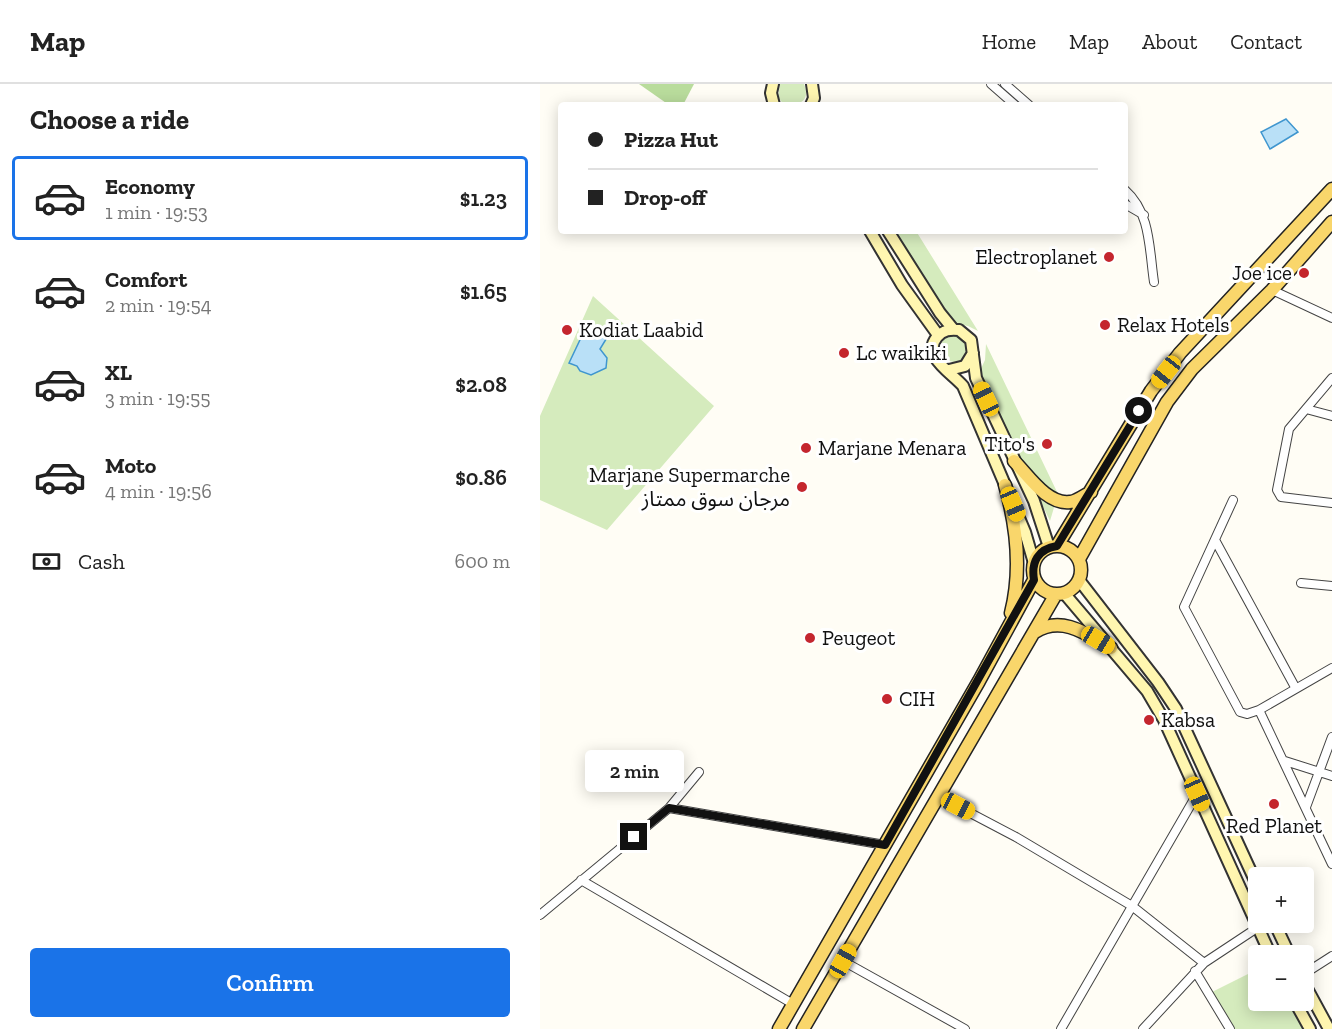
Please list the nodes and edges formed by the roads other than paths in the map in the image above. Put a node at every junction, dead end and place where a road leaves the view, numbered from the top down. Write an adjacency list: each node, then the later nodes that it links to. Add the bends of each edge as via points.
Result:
1 (773, 84): 7 (main road)
2 (812, 84): 8 (main road)
3 (991, 84): 6 (street)
4 (1005, 84): 5 (street)
5 (1014, 87): 6 (street); 10 (street)
6 (1007, 98): 9 (street)
7 (773, 102)
8 (812, 102)
9 (1012, 102)
10 (1026, 102)
11 (1332, 189): 30 (main road, via 1180,353 1151,391)
12 (1128, 193): 14 (street)
13 (1128, 206): 14 (street)
14 (1144, 215): 18 (street)
15 (1332, 222): 19 (main road)
16 (872, 234): 22 (main road)
17 (890, 234): 21 (main road)
18 (1154, 282)
19 (1272, 290): 20 (street); 35 (main road, via 1192,369 1167,402)
20 (1332, 318)
21 (953, 329): 22 (main road); 23 (main road, via 969,336)
22 (938, 335): 24 (main road, via 933,346 935,360)
23 (973, 353): 24 (main road, via 965,366); 28 (main road, via 976,378)
24 (949, 370): 29 (main road, via 963,386)
25 (1332, 378): 26 (street)
26 (1306, 409): 27 (street); 32 (street, via 1286,436 1277,490 1281,497)
27 (1332, 416)
28 (1014, 461): 30 (main road, via 1057,501 1070,502); 34 (main road)
29 (1005, 484): 36 (main road); 42 (main road, via 1017,552 1017,583)
30 (1092, 491): 34 (main road)
31 (1233, 501): 33 (street)
32 (1332, 503)
33 (1215, 540): 46 (street); 47 (street, via 1185,600 1185,613 1240,712)
34 (1053, 546): 35 (main road, via 1070,549); 36 (main road, via 1037,556)
35 (1078, 559): 38 (main road)
36 (1034, 563): 37 (main road)
37 (1034, 580): 41 (main road, via 1042,589); 42 (main road)
38 (1079, 580): 41 (main road); 59 (main road, via 1176,709)
39 (1300, 583): 40 (street)
40 (1332, 586)
41 (1060, 594): 43 (main road); 44 (main road)
42 (1008, 629): 57 (main road)
43 (1034, 633): 44 (main road, via 1049,626 1067,625); 54 (main road)
44 (1111, 648): 53 (main road, via 1152,700)
45 (1332, 668): 46 (street)
46 (1295, 687): 47 (street)
47 (1258, 710): 49 (street)
48 (1332, 737): 50 (street)
49 (1285, 761): 50 (street); 55 (street)
50 (1320, 770): 52 (street); 55 (street)
51 (699, 772): 56 (street)
52 (1332, 776)
53 (1197, 794): 61 (main road); 62 (street)
54 (938, 796): 62 (street); 66 (main road)
55 (1306, 807): 58 (street)
56 (669, 808): 57 (street); 60 (street)
57 (885, 845): 71 (main road)
58 (1332, 864)
59 (1249, 867)
60 (581, 880): 63 (street); 71 (street)
61 (1248, 897)
62 (1132, 906): 67 (street); 76 (street)
63 (540, 915)
64 (1250, 933): 67 (street)
65 (1332, 956): 68 (street)
66 (843, 961): 74 (main road); 75 (street)
67 (1204, 963): 69 (street)
68 (1314, 968)
69 (1195, 971): 77 (street); 78 (street)
70 (1314, 1001): 80 (main road)
71 (793, 1004): 73 (main road)
72 (1300, 1011): 79 (main road)
73 (779, 1029)
74 (803, 1029)
75 (965, 1029)
76 (1061, 1029)
77 (1143, 1029)
78 (1230, 1029)
79 (1310, 1029)
80 (1329, 1029)

